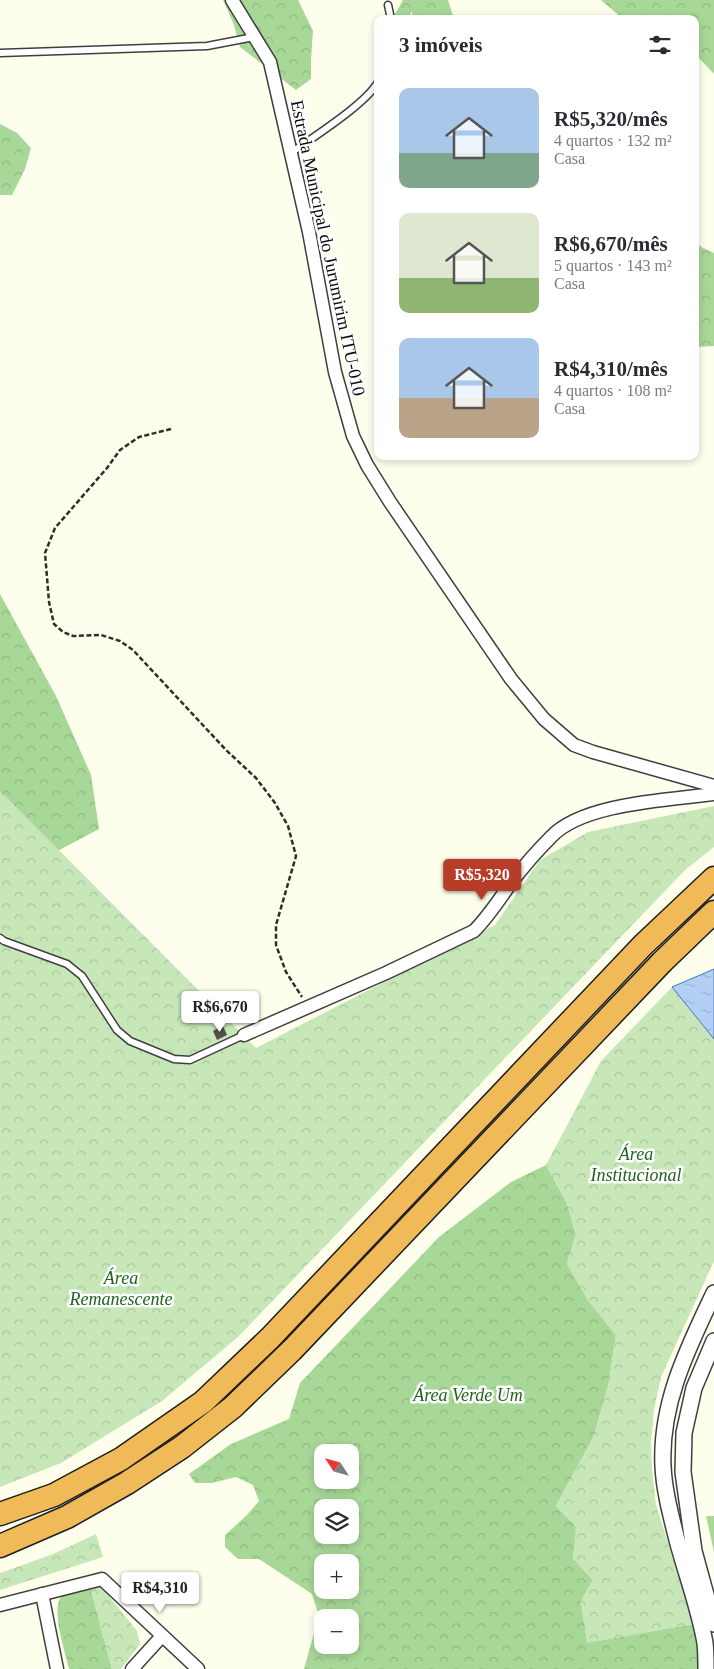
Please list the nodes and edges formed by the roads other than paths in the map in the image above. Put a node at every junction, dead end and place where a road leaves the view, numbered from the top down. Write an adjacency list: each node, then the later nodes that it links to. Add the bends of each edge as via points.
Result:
1 (232, 0): 4 (street, Estrada Municipal do Jurumirim ITU-010)
2 (388, 5): 3 (lane)
3 (390, 15)
4 (254, 37): 5 (lane, via 207,46); 7 (street, Estrada Municipal do Jurumirim ITU-010, via 270,62)
5 (0, 53)
6 (374, 88): 7 (lane)
7 (291, 153): 8 (street, Estrada Municipal do Jurumirim ITU-010, via 335,372 353,436 390,502 511,679 544,719 574,745)
8 (714, 786)
9 (714, 794): 13 (street, via 605,809 573,821 552,835 474,931)
10 (714, 878): 16 (highway, via 643,945 270,1338 203,1402 121,1459 54,1495)
11 (714, 912): 17 (highway, via 662,962 292,1350 233,1407 182,1447 127,1483 67,1517)
12 (0, 938): 13 (lane, via 67,964 82,976 117,1030 130,1041 174,1059 190,1060)
13 (244, 1035)
14 (714, 1293): 25 (street, via 674,1386 663,1443 665,1485 676,1538 702,1628)
15 (714, 1341): 20 (street, via 694,1388 684,1434 683,1472 694,1551)
16 (0, 1514)
17 (0, 1546)
18 (42, 1594): 19 (street); 21 (street, via 102,1579); 22 (street)
19 (0, 1605)
20 (714, 1624)
21 (162, 1636): 23 (street); 24 (street)
22 (57, 1669)
23 (132, 1669)
24 (198, 1669)
25 (706, 1669)

